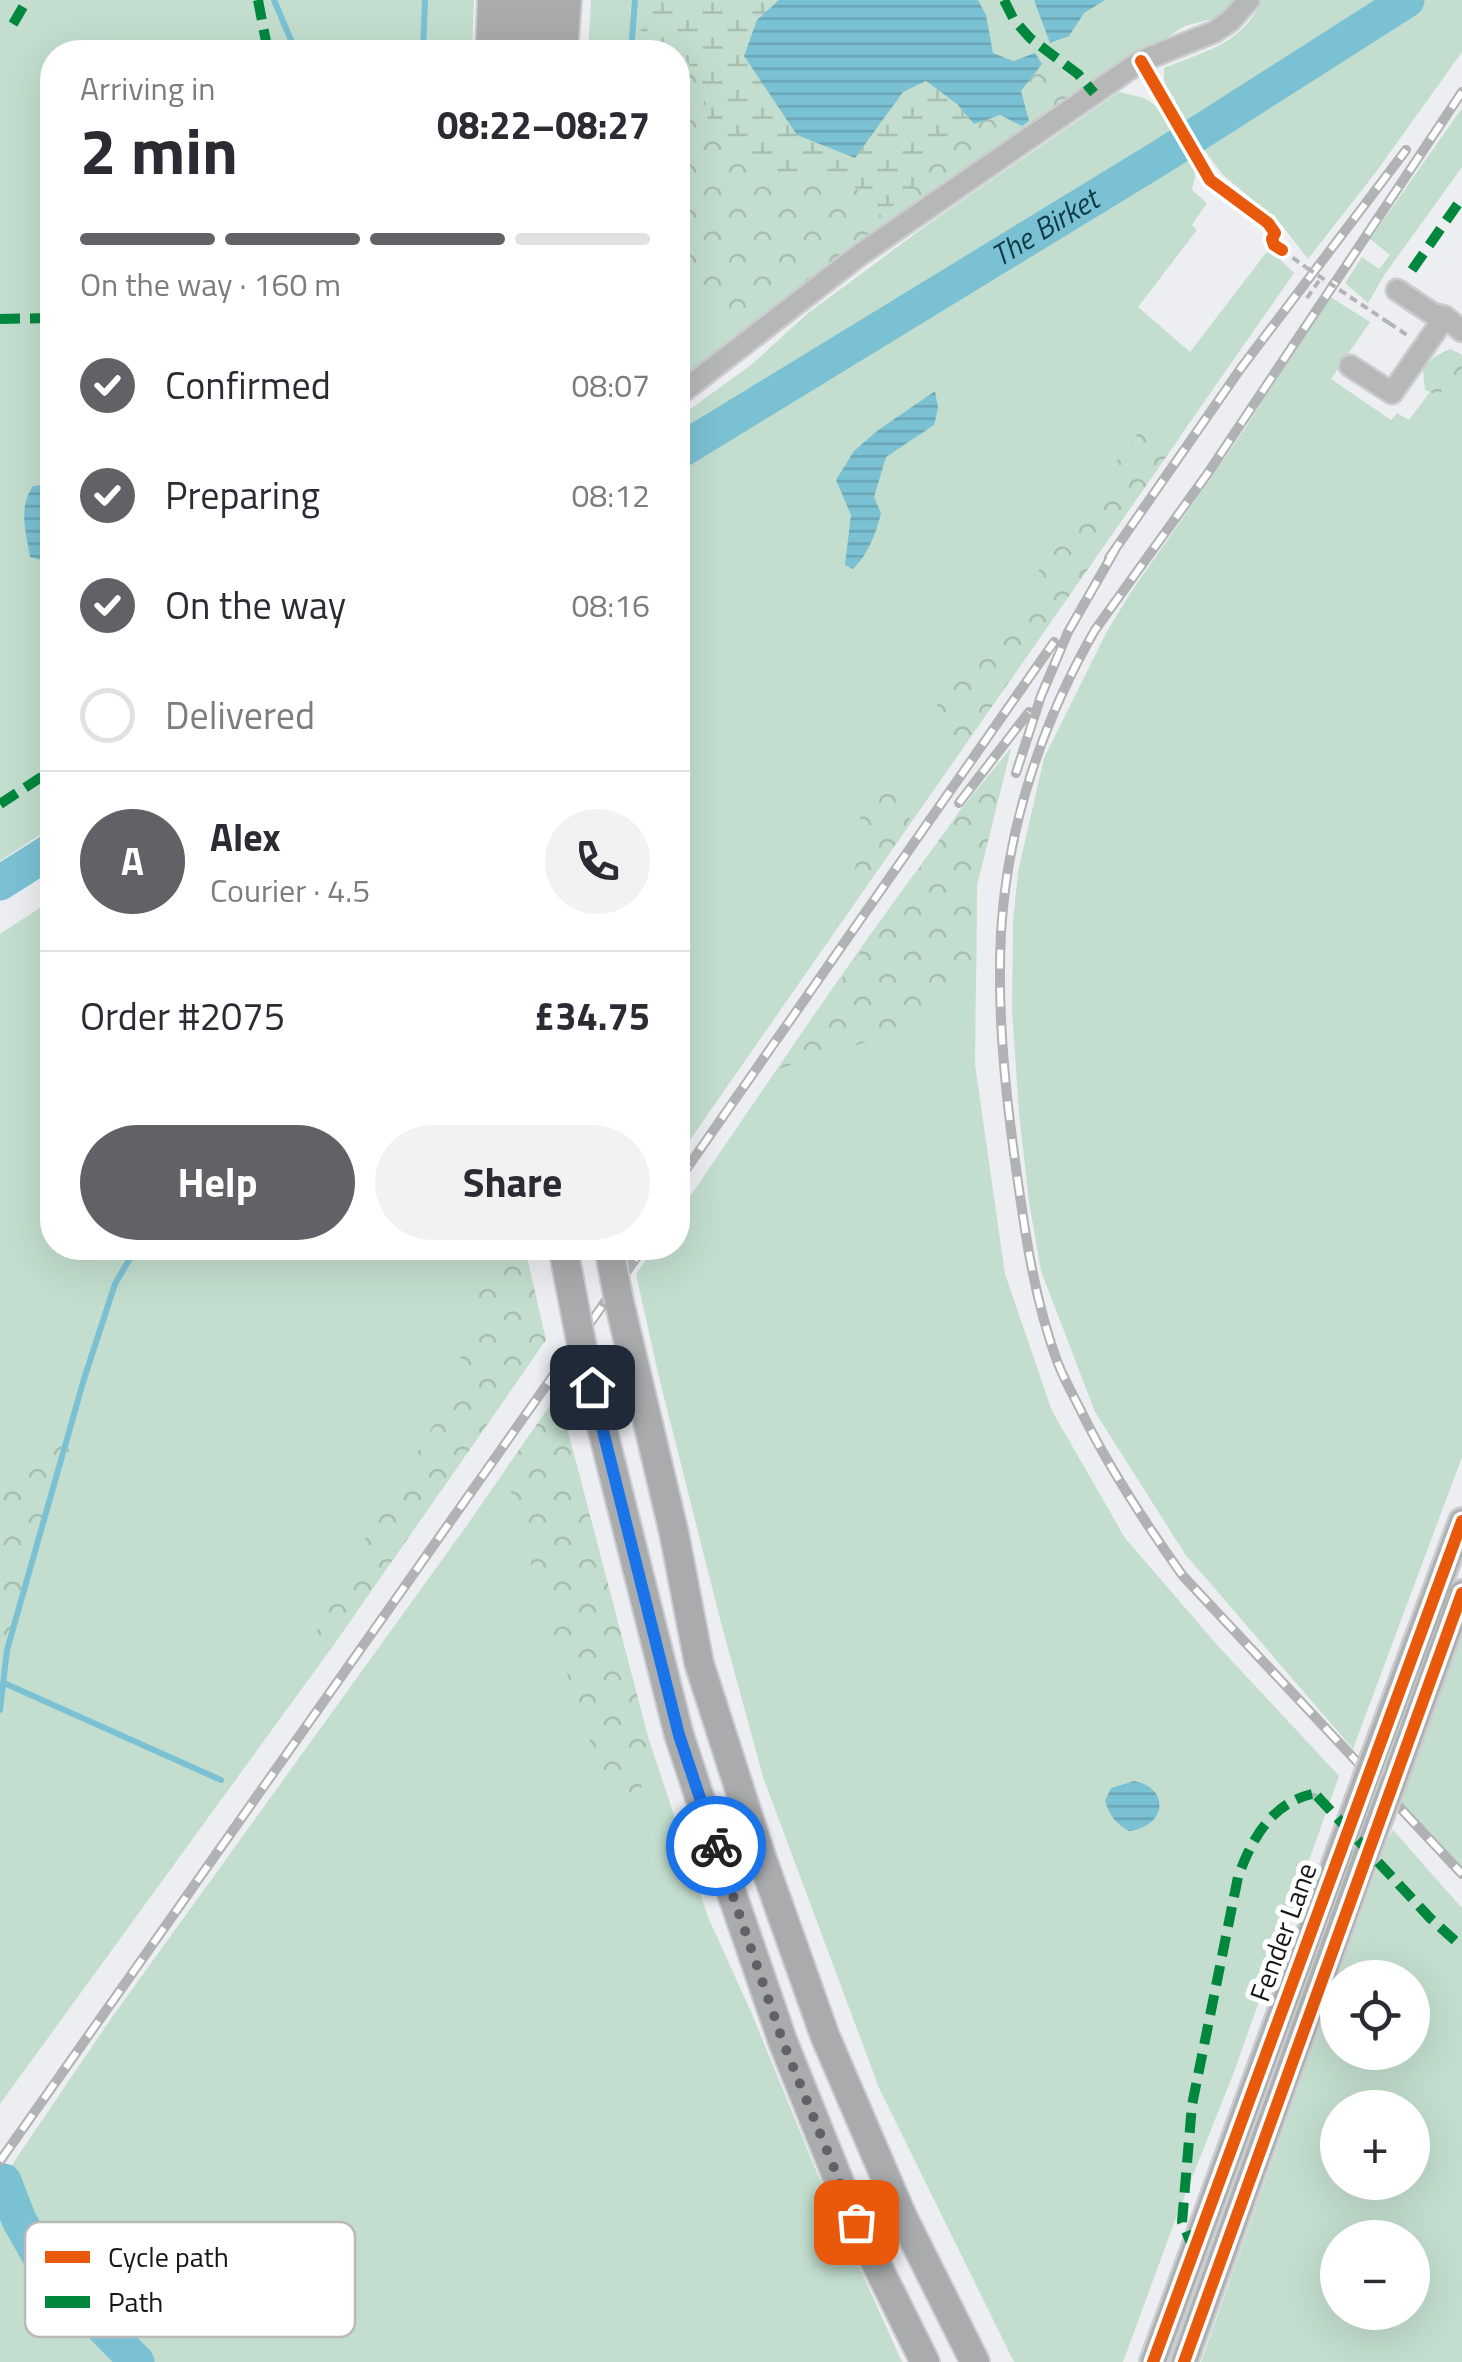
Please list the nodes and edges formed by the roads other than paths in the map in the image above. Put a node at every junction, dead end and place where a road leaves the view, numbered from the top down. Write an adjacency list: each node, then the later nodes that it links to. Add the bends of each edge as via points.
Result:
1 (492, 0): 6 (highway)
2 (518, 0): 7 (highway)
3 (540, 0): 8 (highway)
4 (567, 0): 9 (highway)
5 (1249, 0): 14 (lane, via 1214,32 1141,61 858,256)
6 (490, 40)
7 (516, 40)
8 (538, 40)
9 (564, 40)
10 (1396, 290): 11 (lane)
11 (1439, 316): 12 (lane); 13 (lane, via 1392,392)
12 (1462, 330)
13 (1350, 366)
14 (690, 386)
15 (565, 1260): 19 (highway, bridge, via 679,1735 783,2042 856,2222)
16 (612, 1260): 20 (highway, bridge, via 700,1663 760,1853 825,2036 903,2218)
17 (1462, 1520): 21 (main road, Fender Lane, bridge)
18 (1462, 1593): 22 (main road, Fender Lane, bridge)
19 (926, 2362)
20 (975, 2362)
21 (1153, 2362)
22 (1184, 2362)

